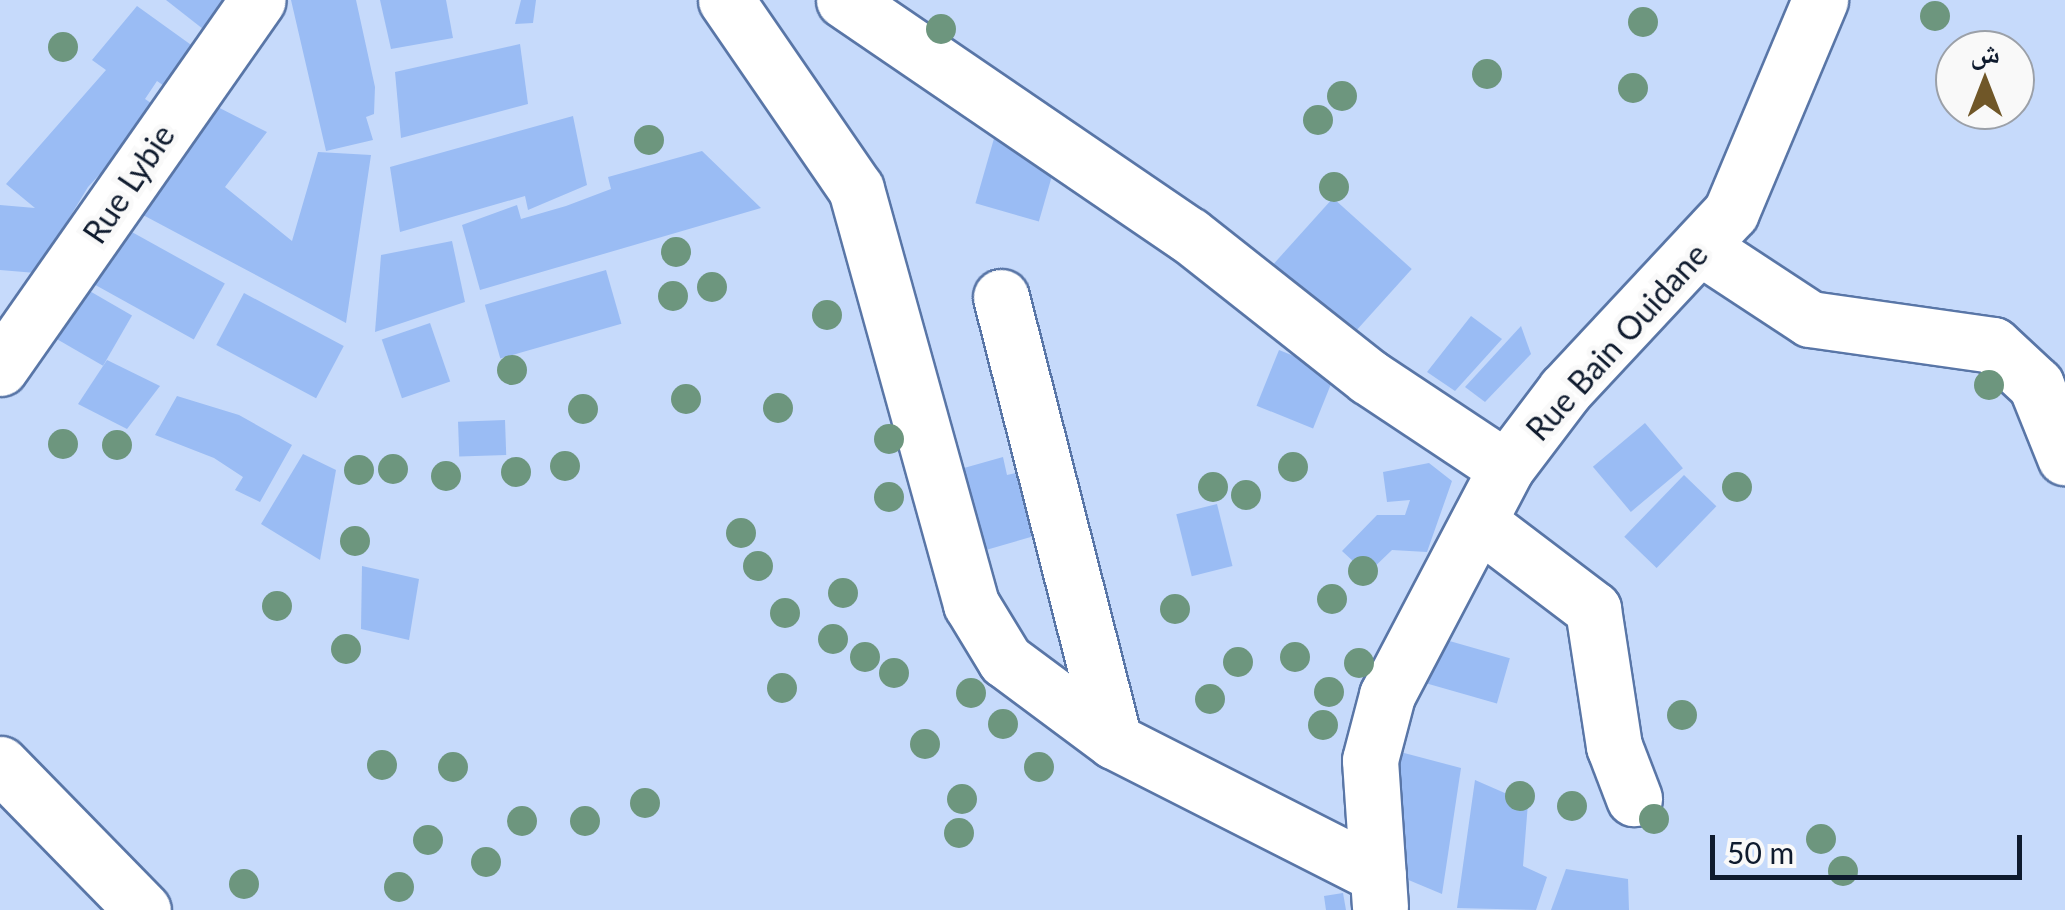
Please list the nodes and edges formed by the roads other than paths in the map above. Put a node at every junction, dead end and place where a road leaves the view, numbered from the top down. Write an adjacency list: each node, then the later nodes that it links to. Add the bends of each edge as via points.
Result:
1 (258, 0): 7 (street, Rue Lybie)
2 (726, 0): 11 (street, via 856,190 971,604 1005,660)
3 (844, 0): 9 (street, via 1189,234 1370,378)
4 (1820, 0): 5 (street, Rue Bain Ouidane, via 1742,192)
5 (1702, 248): 8 (street, via 1810,319 1993,345 2036,385); 9 (street, Rue Bain Ouidane, via 1592,360)
6 (1001, 297): 11 (street)
7 (0, 368)
8 (2065, 457)
9 (1506, 468): 10 (street, Rue Bain Ouidane)
10 (1480, 524): 13 (street, via 1593,609 1614,746); 14 (street, Rue Bain Ouidane, via 1374,731)
11 (1114, 741): 14 (street)
12 (0, 764): 15 (street)
13 (1634, 798)
14 (1384, 899)
15 (142, 910)

